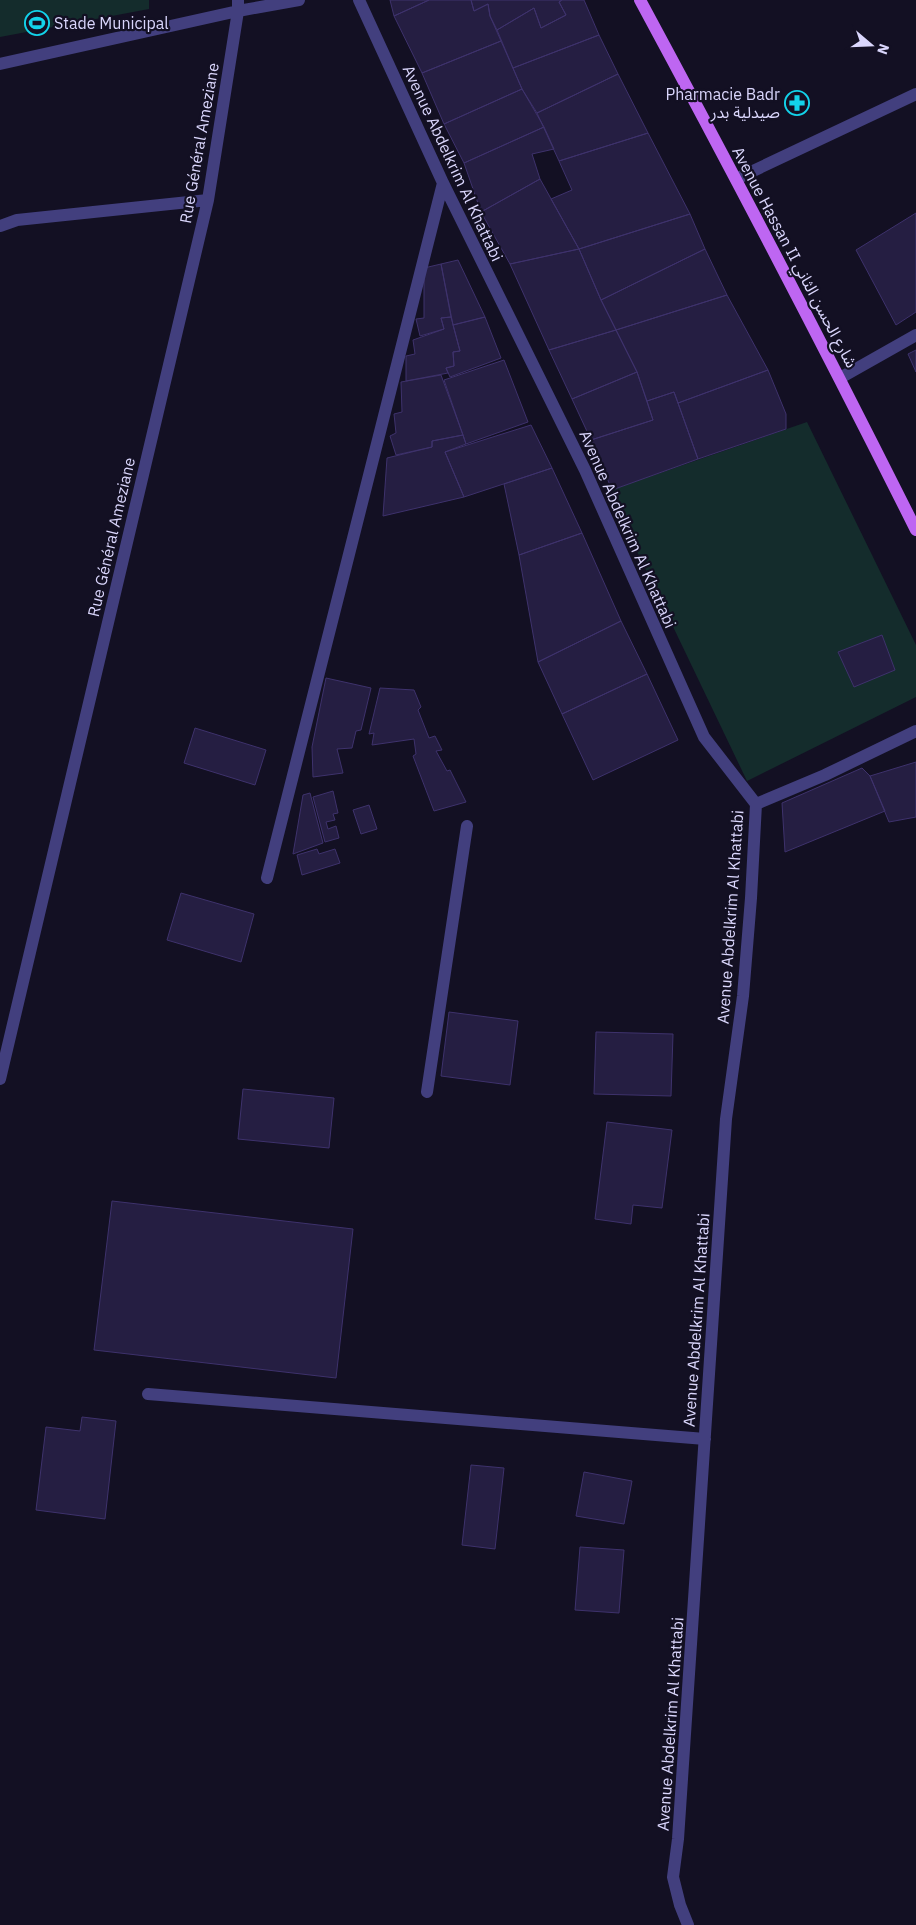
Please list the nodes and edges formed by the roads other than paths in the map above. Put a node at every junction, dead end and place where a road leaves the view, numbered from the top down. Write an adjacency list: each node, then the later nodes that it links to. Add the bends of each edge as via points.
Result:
1 (299, 0): 4 (street)
2 (359, 0): 8 (street, Avenue Abdelkrim Al Khattabi)
3 (640, 0): 7 (main road, Avenue Hassan II شارع الحسن الثاني)
4 (238, 5): 5 (street); 9 (street, Rue Général Ameziane)
5 (0, 64)
6 (916, 94): 7 (street)
7 (736, 179): 12 (main road, Avenue Hassan II شارع الحسن الثاني)
8 (443, 183): 15 (street, Avenue Abdelkrim Al Khattabi, via 585,470 704,737); 17 (street)
9 (208, 200): 10 (street, via 17,220); 18 (street, Rue Général Ameziane)
10 (0, 226)
11 (916, 335): 12 (street)
12 (840, 378): 13 (main road, Avenue Hassan II شارع الحسن الثاني)
13 (916, 530)
14 (916, 730): 15 (street, via 825,775)
15 (756, 804): 21 (street, Avenue Abdelkrim Al Khattabi, via 743,996 726,1119)
16 (467, 826): 19 (street)
17 (267, 878)
18 (0, 1079)
19 (427, 1092)
20 (148, 1394): 21 (street)
21 (705, 1439): 22 (street, Avenue Abdelkrim Al Khattabi, via 673,1876)
22 (688, 1925)

